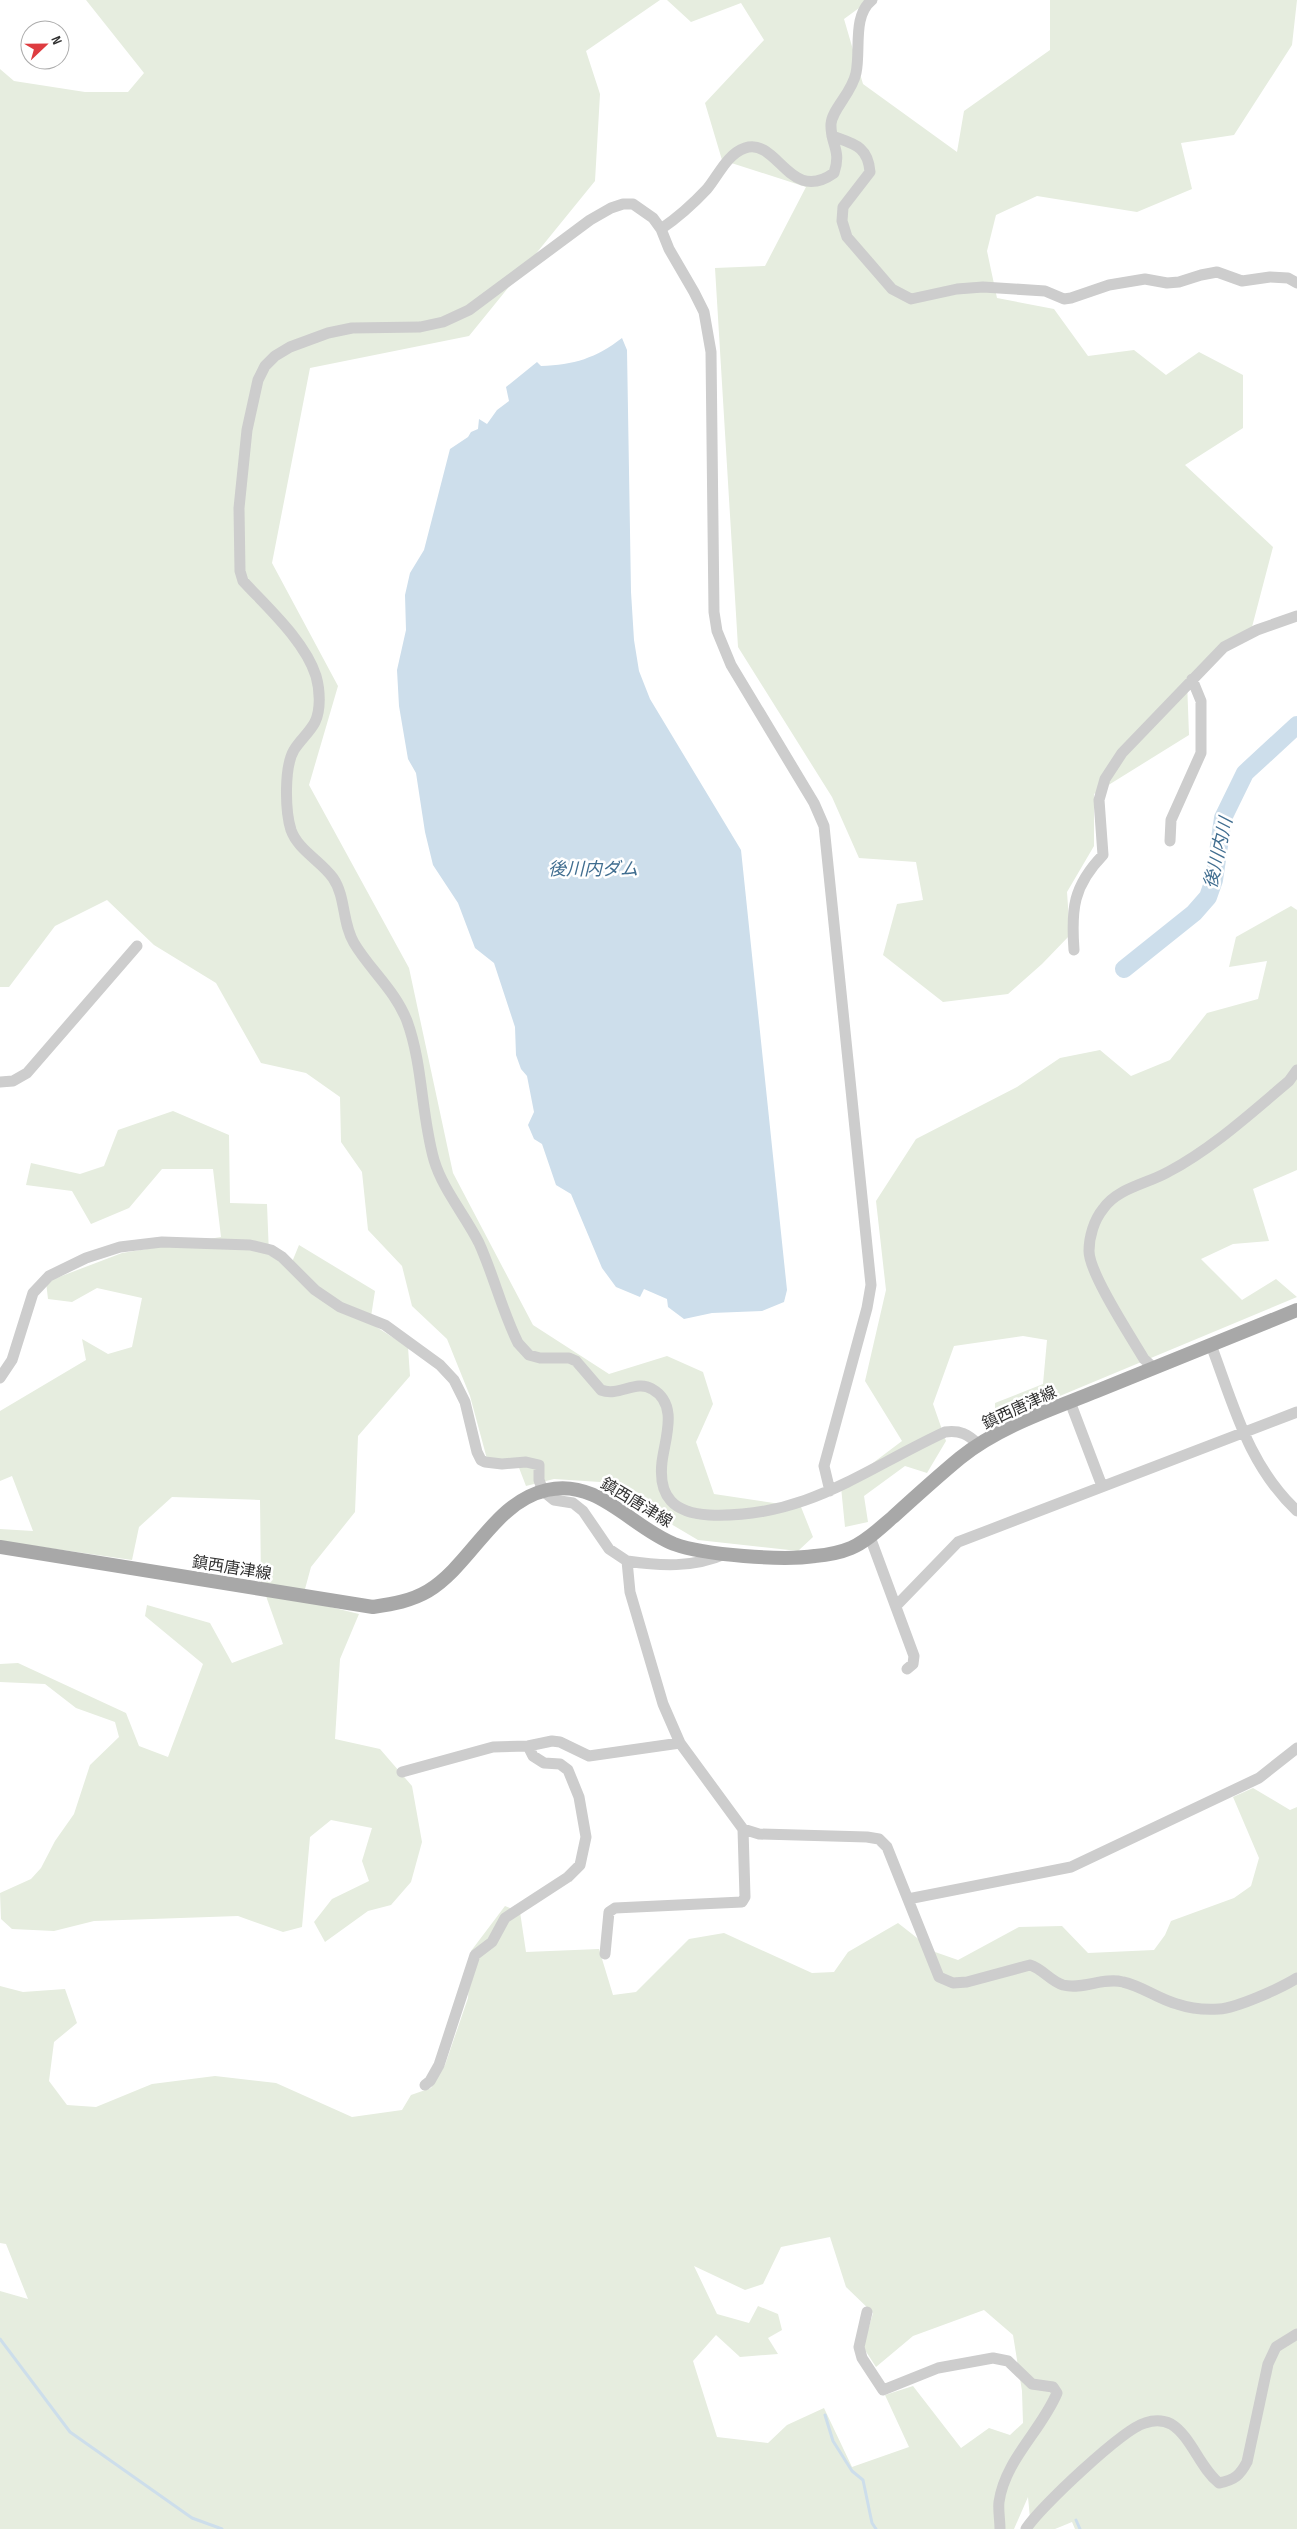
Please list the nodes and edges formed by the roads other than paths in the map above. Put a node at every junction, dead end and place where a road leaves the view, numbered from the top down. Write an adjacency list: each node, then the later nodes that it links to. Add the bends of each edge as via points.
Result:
1 (872, 0): 2 (street, via 860,18 856,75 849,93 834,113)
2 (832, 136): 3 (street, via 838,154 837,163 834,173 824,180 805,181 791,175 760,148 746,148 731,158 706,190 675,220); 4 (street, via 857,145 869,158 870,172 844,207 842,221 847,237 892,289 911,299 983,287 1045,291 1064,299 1145,279 1180,282 1217,272 1242,281 1270,277 1288,278)
3 (661, 229): 22 (street, via 669,250 704,312 709,333 717,631 731,665 814,803 824,826 871,1285 824,1466); 22 (street, via 643,209 623,204 590,220 469,310 443,322 420,327 352,328 328,333 275,356 258,380 247,430 239,508 240,571 243,580 304,650 316,676 320,702 315,723 294,750 288,769 288,821 292,833 334,880 354,943 393,993 406,1020 416,1053 427,1133 435,1163 478,1243 518,1343 529,1355 576,1361 601,1390 617,1392 645,1386 661,1396 669,1411 662,1484 673,1504 685,1511 738,1516 774,1511)
4 (1297, 283)
5 (1297, 616): 6 (street, via 1257,630 1224,648)
6 (1192, 679): 7 (street, via 1201,701 1201,753 1171,820); 9 (street, via 1122,753 1105,779 1099,800 1104,855 1091,867 1077,893 1071,917)
7 (1169, 836)
8 (137, 946): 11 (street, via 27,1074 13,1081)
9 (1074, 950)
10 (1297, 1070): 14 (street, via 1226,1133 1169,1172 1118,1195 1103,1208 1092,1230 1089,1253 1095,1272 1144,1359)
11 (0, 1082)
12 (1297, 1310): 13 (main road, 鎮西唐津線)
13 (1211, 1345): 14 (main road, 鎮西唐津線); 18 (street)
14 (1154, 1368): 19 (main road, 鎮西唐津線, via 1013,1425)
15 (0, 1378): 21 (street, via 12,1360 33,1293 49,1276 86,1258 120,1247 162,1242 250,1245 271,1250 315,1290 340,1307 385,1325 440,1365 454,1380 465,1402 481,1460 502,1464 539,1464)
16 (1072, 1407): 20 (street)
17 (1297, 1412): 18 (street)
18 (1243, 1432): 20 (street); 23 (street, via 1257,1464)
19 (979, 1445): 22 (street, via 958,1430 945,1432); 24 (main road, 鎮西唐津線)
20 (1102, 1486): 28 (street, via 958,1542)
21 (543, 1491): 25 (main road, 鎮西唐津線, via 509,1510 445,1578 428,1591 410,1600 373,1607); 26 (main road, 鎮西唐津線, via 557,1488 582,1490 600,1497 673,1544); 27 (street, via 554,1500 573,1503 583,1511 609,1550)
22 (830, 1492)
23 (1297, 1511)
24 (870, 1537): 26 (main road, 鎮西唐津線, via 844,1550 812,1557); 28 (street)
25 (0, 1547)
26 (726, 1553): 27 (street, via 712,1559 663,1566)
27 (627, 1560): 30 (street, via 630,1592 663,1704)
28 (896, 1606): 29 (street, via 914,1656 913,1664)
29 (906, 1669)
30 (680, 1743): 31 (street, via 588,1756 552,1741); 34 (street)
31 (528, 1746): 33 (street, via 493,1747); 38 (street, via 533,1756 544,1763 560,1764 568,1770 579,1797 586,1837 580,1865 568,1877 505,1918 492,1942 474,1954 439,2065)
32 (1297, 1748): 35 (street, via 1259,1778 1071,1867)
33 (402, 1772)
34 (743, 1829): 35 (street, via 759,1834 880,1839 887,1847); 36 (street, via 745,1897 742,1902 615,1908 608,1912)
35 (908, 1899): 37 (street, via 939,1977 953,1982 967,1982 1030,1965 1063,1985 1114,1980 1129,1983 1176,2004 1220,2009 1277,1989)
36 (605, 1954)
37 (1297, 1978)
38 (425, 2085)
39 (867, 2312): 41 (street, via 859,2347 862,2358 883,2390 938,2368 993,2358 1008,2361 1032,2384 1053,2387 1057,2393 1049,2412 1010,2468 1000,2502)
40 (1297, 2334): 42 (street, via 1276,2347 1268,2364 1247,2462 1241,2474 1219,2483 1210,2476 1172,2425 1160,2420 1143,2423 1123,2436 1063,2488 1034,2516)
41 (1000, 2529)
42 (1026, 2529)

